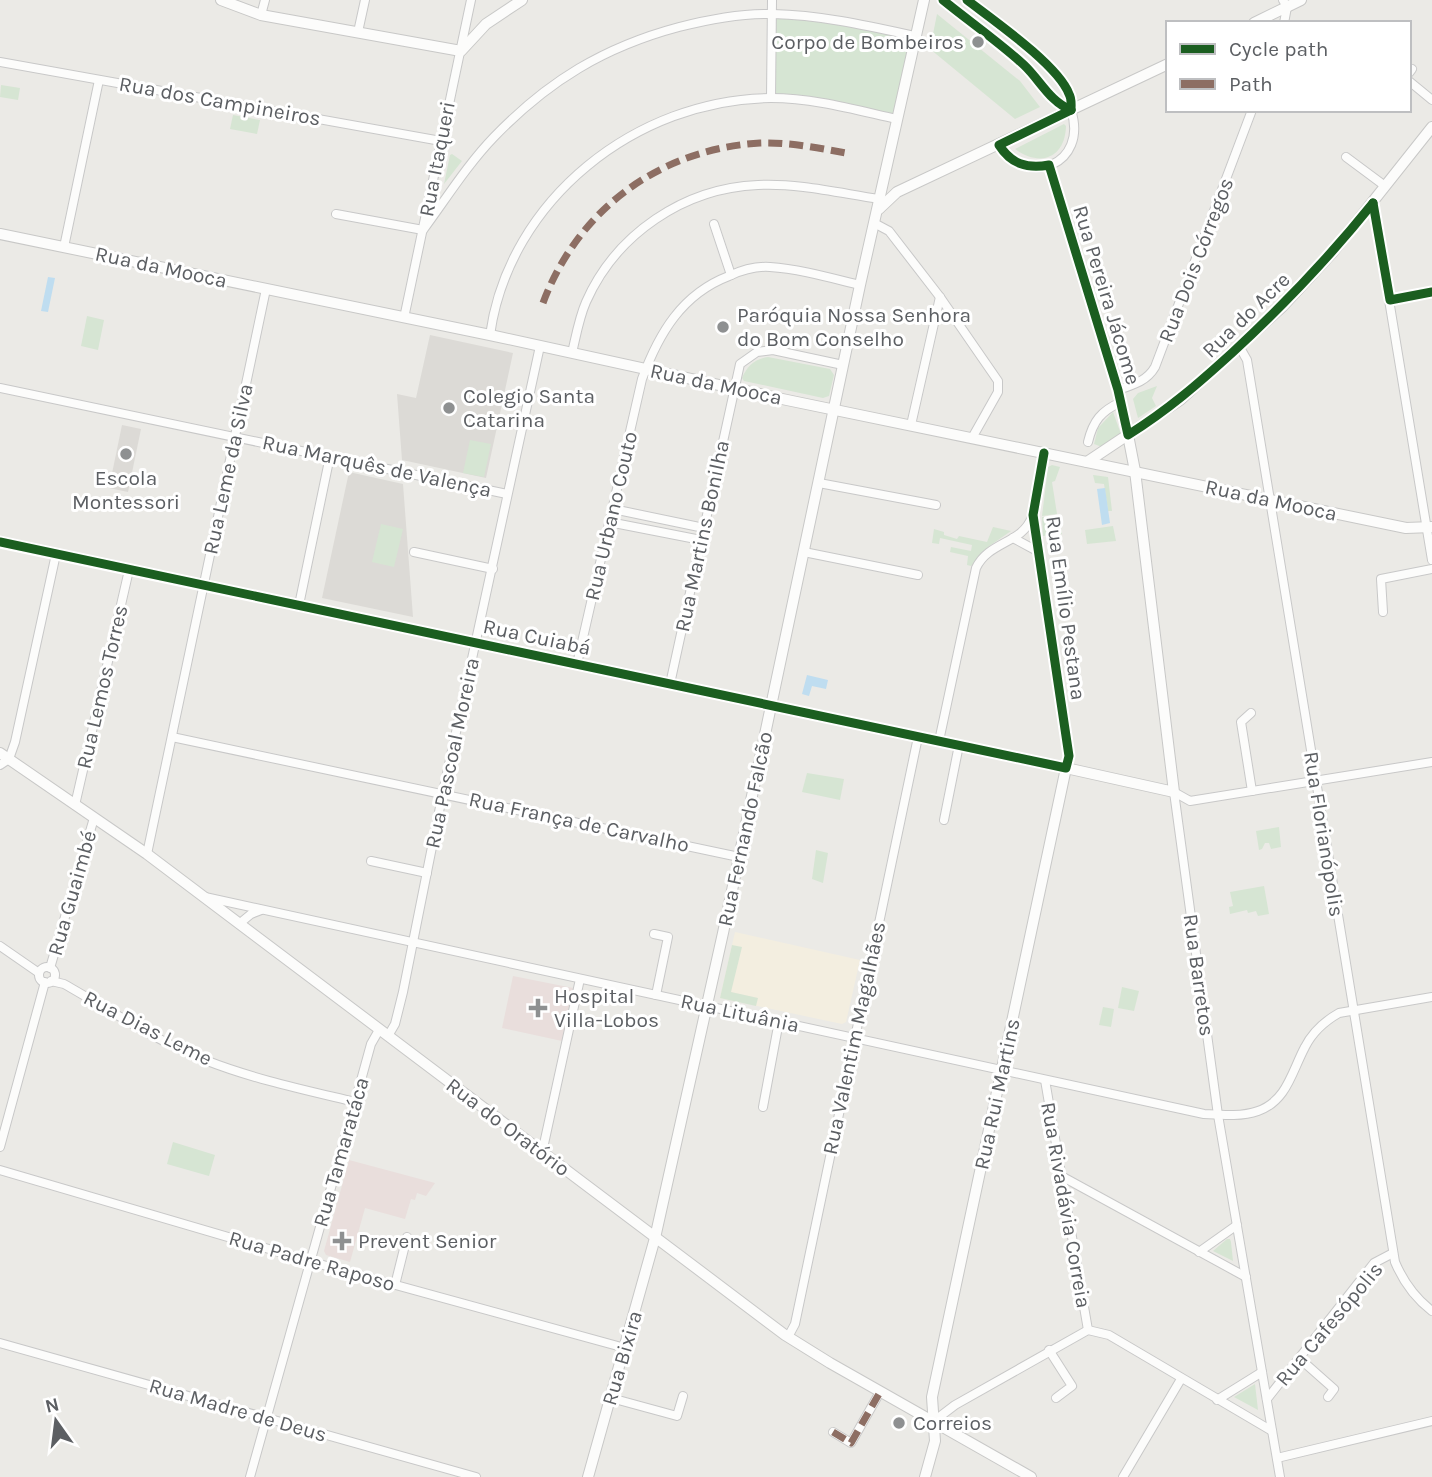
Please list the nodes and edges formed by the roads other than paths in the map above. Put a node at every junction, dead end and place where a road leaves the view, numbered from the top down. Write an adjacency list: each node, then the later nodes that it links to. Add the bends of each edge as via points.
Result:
1 (222, 0): 14 (main road)
2 (265, 0): 14 (street)
3 (365, 0): 19 (street)
4 (471, 0): 22 (street, Rua Itaqueri)
5 (522, 0): 22 (main road, via 486,24)
6 (772, 0): 13 (street)
7 (924, 0): 20 (main road, Rua Fernando Falcão)
8 (943, 0): 17 (main road)
9 (967, 0): 12 (main road)
10 (1301, 0): 11 (main road)
11 (1285, 3): 15 (main road); 16 (street)
12 (979, 9): 17 (main road); 18 (main road)
13 (772, 14): 20 (street, via 822,18); 27 (street); 45 (street, via 716,18 666,31 624,44 581,66 549,87 492,139)
14 (261, 15): 19 (main road)
15 (1257, 21)
16 (1284, 21)
17 (971, 22): 21 (main road)
18 (997, 24): 21 (main road); 29 (main road, via 1057,75 1069,93)
19 (358, 32): 22 (main road)
20 (915, 36): 31 (main road, Rua Fernando Falcão)
21 (988, 36): 29 (main road, via 1031,72 1055,102)
22 (461, 51): 33 (street, Rua Itaqueri)
23 (0, 62): 25 (street, Rua dos Campineiros)
24 (1166, 65): 29 (main road)
25 (99, 80): 33 (street, Rua dos Campineiros); 47 (street)
26 (1411, 83): 28 (street)
27 (771, 98): 31 (street); 55 (street, via 717,104 661,120 631,135 577,174 540,214 517,251 502,282)
28 (1432, 100)
29 (1071, 110): 34 (main road); 36 (street, via 1072,147)
30 (1251, 112): 63 (street, Rua Dois Córregos, via 1155,367 1140,382)
31 (897, 119): 37 (main road, Rua Fernando Falcão)
32 (1432, 127): 38 (main road, Rua do Acre)
33 (440, 141): 45 (street, Rua Itaqueri)
34 (999, 145): 36 (street, via 1018,164); 39 (main road)
35 (1346, 157): 38 (street)
36 (1049, 165): 63 (street, Rua Pereira Jácome)
37 (886, 172): 39 (main road, via 893,186); 41 (main road, Rua Fernando Falcão)
38 (1385, 186): 40 (main road, Rua do Acre)
39 (912, 187): 41 (main road)
40 (1373, 203): 53 (street); 57 (main road, Rua do Acre, via 1294,295)
41 (878, 205): 43 (main road, Rua Fernando Falcão); 58 (street, via 792,186 760,185 715,192 679,205 630,239 605,270 586,301)
42 (336, 214): 45 (street)
43 (874, 223): 49 (main road, Rua Fernando Falcão); 52 (street, via 889,231)
44 (714, 224): 48 (street)
45 (423, 230): 54 (street, Rua Itaqueri)
46 (0, 234): 47 (main road, Rua da Mooca)
47 (64, 247): 50 (main road, Rua da Mooca)
48 (731, 275): 49 (street, Rua Urbano Couto, via 769,267); 60 (street, Rua Urbano Couto, via 692,295 666,329)
49 (860, 285): 59 (main road, Rua Fernando Falcão)
50 (266, 289): 54 (main road, Rua da Mooca); 68 (street, Rua Leme da Silva)
51 (1432, 292): 53 (street)
52 (940, 296): 66 (street); 69 (street, via 1000,388)
53 (1390, 300): 83 (street)
54 (404, 318): 55 (main road, Rua da Mooca)
55 (490, 335): 56 (main road, Rua da Mooca)
56 (540, 346): 58 (main road, Rua da Mooca); 76 (street, Rua Pascoal Moreira)
57 (1239, 346): 67 (main road, Rua do Acre, via 1180,400); 77 (street, Rua Florianópolis, via 1247,360)
58 (572, 353): 60 (main road, Rua da Mooca)
59 (843, 365): 62 (street, Rua Martins Bonilha, via 764,350 740,365); 65 (main road, Rua Fernando Falcão)
60 (646, 369): 62 (main road, Rua da Mooca); 79 (street, Rua Urbano Couto)
61 (0, 388): 68 (street, Rua Marquês de Valença)
62 (733, 389): 65 (main road, Rua da Mooca); 84 (street, Rua Martins Bonilha)
63 (1118, 390): 64 (street, Rua Pereira Jácome)
64 (1121, 401): 67 (street, Rua Pereira Jácome); 70 (street, Rua Pereira Jácome, via 1097,416)
65 (834, 410): 66 (main road, Rua da Mooca); 75 (main road, Rua Fernando Falcão)
66 (911, 425): 69 (main road, Rua da Mooca)
67 (1128, 435): 73 (main road, Rua do Acre); 74 (main road, Rua Pereira Jácome)
68 (235, 436): 72 (street, Rua Marquês de Valença); 98 (street, Rua Leme da Silva)
69 (972, 438): 71 (main road, Rua da Mooca)
70 (1088, 442)
71 (1044, 453): 73 (main road, Rua da Mooca); 80 (street, Rua Emílio Pestana)
72 (330, 456): 76 (street, Rua Marquês de Valença); 99 (street)
73 (1087, 461): 74 (main road, Rua da Mooca)
74 (1135, 471): 77 (main road, Rua da Mooca); 116 (main road, Rua Barretos)
75 (819, 483): 78 (street); 90 (main road, Rua Fernando Falcão)
76 (507, 494): 94 (street, Rua Pascoal Moreira)
77 (1270, 500): 83 (main road, Rua da Mooca, via 1406,528); 113 (street, Rua Florianópolis)
78 (936, 505)
79 (613, 509): 81 (street); 82 (street, Rua Urbano Couto)
80 (1033, 515): 86 (street); 91 (street, Rua Emílio Pestana)
81 (655, 519): 84 (street); 85 (street)
82 (609, 522): 85 (street); 102 (street, Rua Urbano Couto)
83 (1429, 527): 93 (street)
84 (704, 528): 87 (street, Rua Martins Bonilha)
85 (653, 531): 87 (street)
86 (1013, 538): 91 (street); 108 (street, via 988,552 976,568)
87 (701, 540): 103 (street, Rua Martins Bonilha)
88 (0, 542): 92 (street, Rua Cuiabá)
89 (414, 552): 94 (street)
90 (804, 552): 97 (street); 104 (main road, Rua Fernando Falcão)
91 (1039, 552): 112 (street, Rua Emílio Pestana, via 1069,756)
92 (56, 554): 96 (street, Rua Cuiabá); 110 (street, via 22,712)
93 (1432, 560)
94 (493, 569): 101 (street, Rua Pascoal Moreira)
95 (1432, 569): 100 (street, via 1381,579)
96 (129, 570): 98 (street, Rua Cuiabá); 117 (street, Rua Lemos Torres)
97 (918, 575)
98 (204, 586): 99 (street, Rua Cuiabá); 106 (street, Rua Leme da Silva)
99 (299, 605): 101 (street, Rua Cuiabá)
100 (1383, 611)
101 (475, 641): 102 (street, Rua Cuiabá); 115 (street, Rua Pascoal Moreira)
102 (578, 664): 103 (street, Rua Cuiabá)
103 (670, 684): 104 (street, Rua Cuiabá)
104 (772, 705): 107 (street, Rua Cuiabá); 121 (main road, Rua Fernando Falcão)
105 (1251, 713): 114 (street, via 1241,722)
106 (172, 737): 115 (street, Rua França de Carvalho); 120 (street, Rua Leme da Silva)
107 (918, 737): 108 (street, Rua Cuiabá); 140 (street, Rua Valentim Magalhães)
108 (939, 741): 109 (street, Rua Cuiabá)
109 (959, 745): 112 (street, Rua Cuiabá); 119 (street)
110 (3, 759): 117 (main road, Rua do Oratório)
111 (1432, 762): 113 (street)
112 (1066, 768): 116 (main road, Rua Cuiabá); 141 (main road, Rua Rui Martins)
113 (1315, 782): 114 (street); 137 (street, Rua Florianópolis)
114 (1252, 791): 116 (street, via 1191,801)
115 (443, 792): 121 (street, Rua França de Carvalho); 123 (street, Rua Pascoal Moreira)
116 (1174, 792): 145 (street, Rua Barretos)
117 (75, 805): 118 (main road, Rua do Oratório)
118 (94, 818): 120 (main road, Rua do Oratório); 132 (street, Rua Guaimbé)
119 (943, 820)
120 (147, 854): 124 (main road, Rua do Oratório)
121 (739, 857): 136 (main road, Rua Fernando Falcão)
122 (371, 861): 123 (street)
123 (427, 873): 130 (street, Rua Pascoal Moreira)
124 (204, 897): 125 (street, Rua Lituânia); 127 (main road, Rua do Oratório)
125 (247, 905): 126 (street, Rua Lituânia); 127 (street)
126 (261, 911): 128 (street); 130 (street, Rua Lituânia)
127 (228, 915): 128 (main road, Rua do Oratório)
128 (239, 924): 139 (main road, Rua do Oratório)
129 (654, 934): 134 (street, via 668,937)
130 (413, 944): 133 (street, Rua Lituânia); 139 (street, Rua Pascoal Moreira, via 395,1024)
131 (0, 946): 132 (street)
132 (50, 976): 143 (street, Rua Dias Leme, via 204,1060); 146 (street, Rua Guaimbé)
133 (580, 979): 134 (street, Rua Lituânia); 147 (street)
134 (656, 995): 136 (street, Rua Lituânia)
135 (1432, 997): 137 (street, Rua Lituânia)
136 (707, 1006): 138 (street, Rua Lituânia); 152 (main road, Rua Fernando Falcão)
137 (1353, 1010): 145 (street, Rua Lituânia, via 1326,1021 1314,1034 1277,1099 1260,1111); 154 (street, Rua Florianópolis)
138 (779, 1021): 140 (street, Rua Lituânia); 144 (street)
139 (384, 1033): 143 (street, Rua Tamaratáca, via 371,1044); 147 (main road, Rua do Oratório)
140 (853, 1037): 141 (street, Rua Lituânia); 160 (street, Rua Valentim Magalhães, via 795,1324)
141 (1002, 1071): 142 (street, Rua Lituânia); 175 (main road, Rua Rui Martins, via 932,1397)
142 (1045, 1080): 145 (street, Rua Lituânia); 149 (street, Rua Rivadávia Correia)
143 (355, 1102): 155 (street, Rua Tamaratáca)
144 (763, 1107)
145 (1218, 1115): 150 (street, Rua Barretos)
146 (0, 1147)
147 (542, 1153): 152 (main road, Rua do Oratório)
148 (0, 1170): 155 (street, Rua Padre Raposo)
149 (1063, 1177): 153 (street); 159 (street, Rua Rivadávia Correia)
150 (1237, 1225): 153 (street); 156 (street, Rua Barretos)
151 (407, 1237): 157 (street)
152 (655, 1238): 160 (main road, Rua do Oratório); 162 (main road, Rua Bixira)
153 (1199, 1252): 156 (street)
154 (1393, 1253): 158 (street, Rua Florianópolis, via 1403,1279); 164 (street, Rua Cafesópolis, via 1374,1263)
155 (311, 1261): 157 (street, Rua Padre Raposo); 174 (street, Rua Tamaratáca)
156 (1246, 1277): 165 (street, Rua Barretos)
157 (395, 1285): 162 (street, Rua Padre Raposo)
158 (1432, 1311)
159 (1088, 1330): 163 (street); 166 (street, via 1109,1335)
160 (788, 1337): 167 (main road, Rua do Oratório)
161 (0, 1343): 174 (street, Rua Madre de Deus)
162 (625, 1348): 170 (main road, Rua Bixira)
163 (1049, 1350): 171 (street, via 1072,1386); 175 (street)
164 (1299, 1358): 169 (street, via 1334,1388); 172 (street, Rua Cafesópolis)
165 (1262, 1372): 172 (street, Rua Barretos); 173 (street)
166 (1181, 1379): 173 (street); 185 (street)
167 (880, 1392): 175 (main road, Rua do Oratório); 178 (street, via 851,1443)
168 (683, 1396): 170 (street, via 677,1416)
169 (1328, 1397)
170 (611, 1398): 182 (main road, Rua Bixira)
171 (1056, 1398)
172 (1267, 1399): 177 (street, Rua Barretos)
173 (1217, 1400): 177 (street)
174 (266, 1418): 180 (street, Rua Tamaratáca); 181 (street, Rua Madre de Deus)
175 (934, 1421): 183 (main road, Rua Rui Martins, via 935,1441); 184 (main road, Rua do Oratório)
176 (1432, 1422): 179 (street)
177 (1272, 1431): 179 (street, Rua Barretos)
178 (833, 1432)
179 (1277, 1458): 186 (street, Rua Barretos)
180 (250, 1477)
181 (476, 1477)
182 (588, 1477)
183 (925, 1477)
184 (1031, 1477)
185 (1123, 1477)
186 (1280, 1477)

